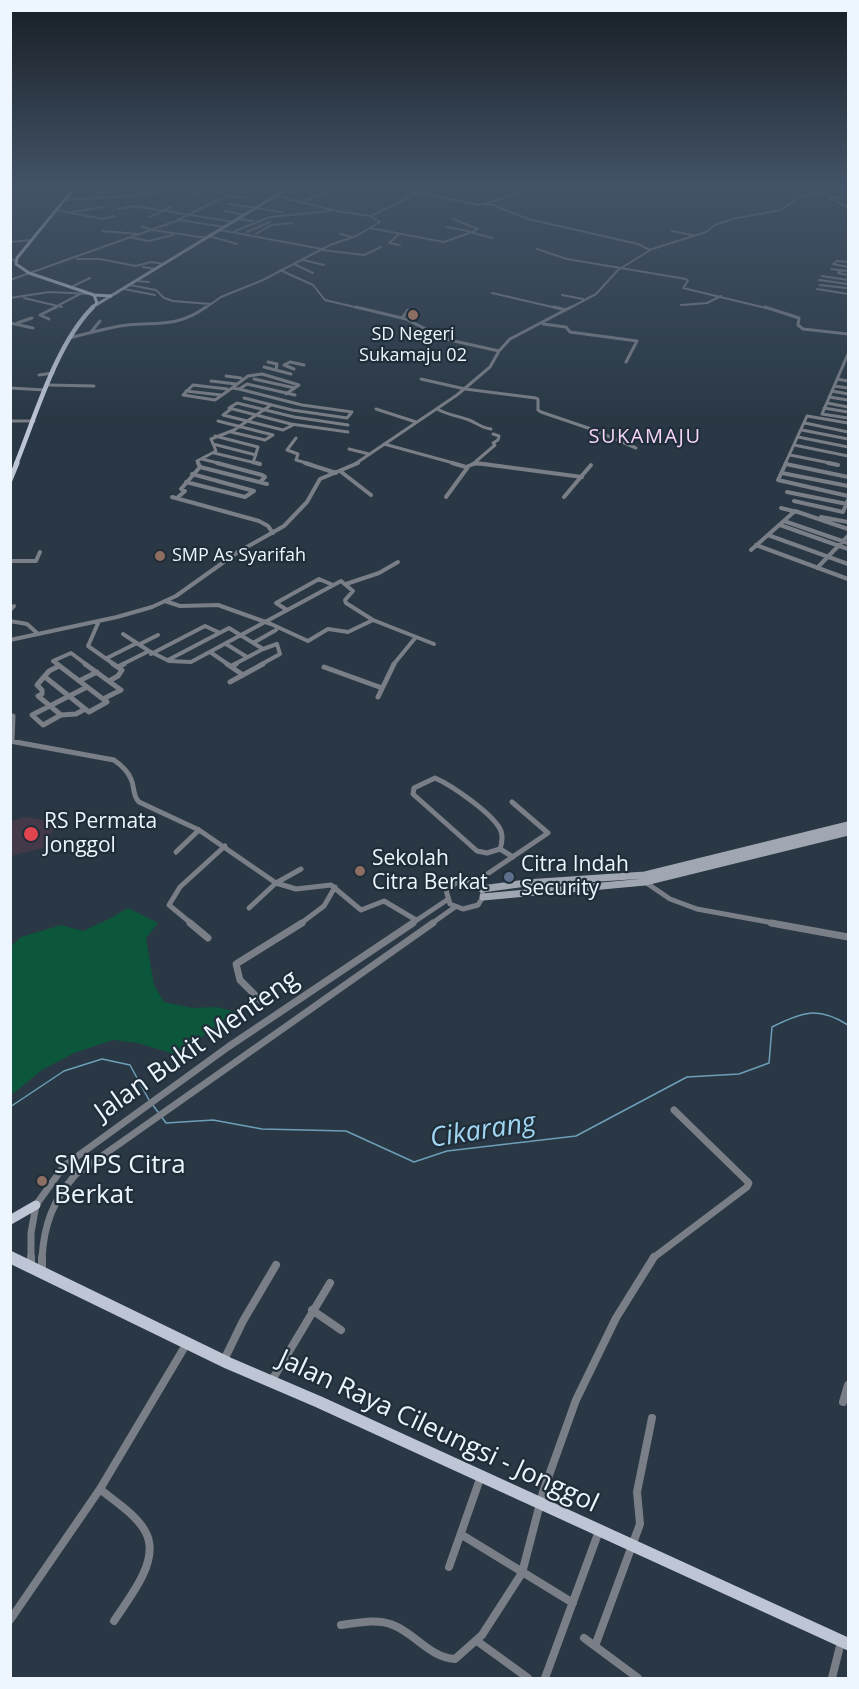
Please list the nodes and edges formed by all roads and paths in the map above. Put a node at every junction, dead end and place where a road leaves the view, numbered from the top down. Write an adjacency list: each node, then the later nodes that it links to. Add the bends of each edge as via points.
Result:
1 (19, 266): 14 (main road)
2 (51, 266): 14 (street)
3 (161, 266): 12 (main road)
4 (290, 266): 13 (street)
5 (298, 266): 15 (street)
6 (609, 266): 10 (street)
7 (625, 266): 10 (street)
8 (835, 266): 18 (street)
9 (143, 267): 12 (street)
10 (622, 268): 39 (street, via 686,279 683,288); 42 (street, via 601,291)
11 (831, 268): 18 (street, via 842,270 838,273)
12 (155, 269): 23 (main road)
13 (280, 270): 44 (street); 51 (street, via 313,285 323,298)
14 (29, 273): 20 (street); 27 (main road)
15 (313, 273)
16 (822, 276): 17 (street)
17 (827, 277): 18 (street); 22 (street)
18 (849, 277): 22 (street); 28 (street)
19 (90, 278): 27 (street)
20 (10, 280)
21 (819, 280): 22 (street)
22 (825, 280)
23 (137, 281): 24 (street); 25 (main road)
24 (149, 282)
25 (130, 285): 29 (main road); 44 (street, via 156,290 173,301)
26 (820, 285): 28 (street)
27 (73, 286): 34 (main road)
28 (846, 288): 35 (street)
29 (124, 289): 36 (street); 38 (main road)
30 (817, 289): 35 (street)
31 (49, 292): 33 (street); 40 (street); 43 (street)
32 (492, 293): 49 (street)
33 (80, 294): 34 (street); 47 (street)
34 (92, 294): 38 (main road); 45 (main road)
35 (845, 294)
36 (155, 295)
37 (562, 295): 42 (street)
38 (111, 296): 45 (main road)
39 (720, 296): 46 (street, via 707,303); 59 (street, via 789,314 799,318 798,325 803,329)
40 (19, 297): 41 (street); 43 (street)
41 (10, 298)
42 (583, 299): 49 (street)
43 (39, 302): 47 (street)
44 (210, 304): 58 (street, via 197,316 179,322)
45 (96, 305): 60 (main road)
46 (681, 305)
47 (59, 306): 52 (street, via 40,315)
48 (408, 310): 51 (street)
49 (566, 310): 56 (street)
50 (32, 318): 55 (street)
51 (402, 318): 61 (street, via 435,336)
52 (50, 319)
53 (100, 321): 58 (street)
54 (10, 323): 55 (street)
55 (16, 324): 57 (street)
56 (542, 324): 61 (street, via 513,337); 64 (street, via 566,327 570,333 637,341)
57 (33, 328)
58 (91, 332): 60 (street)
59 (849, 336)
60 (69, 338): 73 (main road)
61 (499, 351): 97 (street, via 490,367)
62 (847, 360): 68 (street)
63 (268, 362): 71 (street, via 277,364)
64 (626, 362)
65 (304, 365): 67 (street, via 290,362)
66 (264, 367): 71 (street)
67 (285, 367): 69 (street); 72 (street)
68 (842, 368): 70 (street); 74 (street)
69 (294, 369)
70 (849, 369)
71 (276, 370): 72 (street)
72 (283, 372): 75 (street); 79 (street)
73 (53, 373): 77 (street); 87 (main road)
74 (840, 373): 76 (street); 83 (street)
75 (291, 374)
76 (849, 374)
77 (39, 375)
78 (226, 376): 80 (street)
79 (275, 377): 80 (street, via 257,373); 94 (street, via 295,382 299,385)
80 (241, 378): 88 (street)
81 (254, 379): 94 (street)
82 (422, 379): 97 (street)
83 (837, 379): 86 (street); 91 (street)
84 (202, 381): 90 (street)
85 (211, 381): 88 (street)
86 (849, 381)
87 (48, 384): 89 (street); 98 (main road)
88 (236, 384): 93 (street)
89 (94, 386)
90 (198, 386): 93 (street); 99 (street, via 190,386)
91 (834, 386): 95 (street); 100 (street)
92 (10, 388): 98 (street)
93 (230, 388): 96 (street); 99 (street, via 216,400 186,397)
94 (295, 388): 101 (street)
95 (849, 388)
96 (239, 389): 101 (street, via 247,384); 106 (street)
97 (465, 389): 116 (street); 142 (street, via 537,398 541,412)
98 (45, 390): 121 (main road)
99 (186, 391)
100 (832, 391): 102 (street); 104 (street)
101 (287, 393): 103 (street); 106 (street)
102 (849, 394)
103 (295, 395)
104 (830, 397): 107 (street); 108 (street)
105 (244, 398): 109 (street)
106 (280, 399): 109 (street); 113 (street, via 352,412 347,418)
107 (849, 400)
108 (827, 403): 110 (street); 111 (street)
109 (271, 405): 113 (street); 115 (street)
110 (849, 406)
111 (824, 408): 117 (street); 123 (street, via 822,414)
112 (231, 409): 115 (street, via 237,403); 118 (street); 122 (street, via 223,415)
113 (290, 409): 119 (street)
114 (376, 409): 125 (street)
115 (264, 410): 118 (street); 119 (street)
116 (437, 410): 125 (street); 152 (street, via 469,420 499,436 495,446)
117 (849, 412)
118 (256, 415): 122 (street); 127 (street)
119 (292, 416): 127 (street, via 297,421); 128 (street)
120 (10, 421): 121 (street)
121 (34, 421): 165 (main road)
122 (248, 421): 127 (street, via 283,430); 129 (street)
123 (849, 421): 126 (street, via 810,416)
124 (218, 422): 129 (street)
125 (416, 422): 139 (street)
126 (805, 423): 130 (street); 133 (street)
127 (294, 424): 132 (street)
128 (348, 425)
129 (240, 426): 131 (street); 131 (street, via 273,435 263,440)
130 (802, 430): 135 (street); 137 (street)
131 (229, 431): 134 (street)
132 (348, 432)
133 (849, 432)
134 (215, 436): 138 (street); 147 (street, via 258,447)
135 (798, 437): 140 (street); 141 (street)
136 (296, 438): 159 (street, via 287,450 298,454 296,460)
137 (849, 439)
138 (213, 444): 144 (street); 147 (street)
139 (384, 444): 145 (street); 158 (street)
140 (795, 445): 146 (street); 148 (street)
141 (849, 447)
142 (636, 448)
143 (349, 449): 145 (street)
144 (214, 453): 150 (street); 151 (street)
145 (369, 454): 159 (street)
146 (790, 454): 154 (street); 156 (street)
147 (256, 455): 151 (street)
148 (842, 455): 149 (street); 156 (street)
149 (849, 456)
150 (201, 458): 157 (street, via 196,462); 167 (street, via 262,474 265,477)
151 (253, 463): 153 (street)
152 (474, 463): 158 (street); 163 (street)
153 (260, 464)
154 (786, 464): 160 (street); 162 (street)
155 (591, 465): 163 (street)
156 (838, 465): 162 (street)
157 (200, 467): 161 (street); 167 (street)
158 (468, 467): 172 (street)
159 (338, 472): 171 (street); 182 (street, via 318,480 307,502)
160 (782, 473): 169 (street); 174 (street, via 779,482)
161 (192, 474): 166 (street); 166 (street, via 254,491 245,497)
162 (834, 474): 164 (street)
163 (582, 477): 173 (street)
164 (849, 477)
165 (10, 480)
166 (186, 482): 182 (street, via 181,489 185,491 174,498 259,521)
167 (261, 483): 168 (street)
168 (267, 484)
169 (849, 486)
170 (787, 492): 174 (street)
171 (371, 495)
172 (446, 497)
173 (564, 497)
174 (848, 500): 175 (street, via 842,512)
175 (794, 501)
176 (781, 508): 177 (street)
177 (795, 511): 178 (street); 179 (street); 181 (street)
178 (784, 521): 180 (street); 185 (street)
179 (849, 522)
180 (780, 525): 183 (street); 186 (street)
181 (849, 529)
182 (273, 533): 199 (street)
183 (768, 535): 187 (street); 191 (street)
184 (849, 536): 185 (street)
185 (846, 542): 186 (street)
186 (839, 545): 188 (street); 191 (street)
187 (756, 546): 189 (street); 195 (street)
188 (849, 549)
189 (751, 550)
190 (40, 552): 192 (street, via 36,561)
191 (828, 556): 194 (street); 195 (street)
192 (10, 561)
193 (398, 562): 197 (street)
194 (849, 564)
195 (817, 568): 196 (street)
196 (849, 579)
197 (346, 584): 198 (street, via 341,580); 201 (street, via 353,593 345,602)
198 (333, 585): 200 (street); 200 (street, via 319,579 301,587 276,603)
199 (165, 601): 203 (street); 204 (street, via 180,606 218,605)
200 (287, 610): 204 (street)
201 (373, 620): 204 (street, via 348,632 328,629 308,641); 211 (street)
202 (10, 621): 207 (street, via 27,624)
203 (99, 621): 207 (street); 221 (street, via 87,644)
204 (266, 622): 210 (street)
205 (276, 630): 213 (street)
206 (218, 632): 210 (street, via 230,627); 218 (street, via 204,626); 222 (street)
207 (37, 633): 212 (street)
208 (123, 634): 214 (street)
209 (158, 635): 214 (street)
210 (242, 635): 213 (street); 215 (street)
211 (416, 637): 216 (street); 234 (street, via 399,656)
212 (10, 640)
213 (253, 643): 217 (street)
214 (139, 644): 218 (street); 221 (street)
215 (226, 644): 219 (street); 220 (street)
216 (434, 644)
217 (262, 649): 220 (street); 228 (street, via 277,644 280,654)
218 (150, 652): 222 (street); 225 (street)
219 (210, 652): 222 (street, via 188,663); 224 (street)
220 (247, 657): 224 (street)
221 (107, 658): 225 (street)
222 (168, 660)
223 (59, 666): 227 (street, via 53,661 71,652); 229 (street); 230 (street)
224 (231, 666): 228 (street)
225 (118, 667): 231 (street, via 122,670)
226 (324, 667): 234 (street)
227 (97, 672): 230 (street); 231 (street)
228 (243, 675): 232 (street)
229 (45, 677): 235 (street); 238 (street, via 37,685 42,690 38,696)
230 (79, 681): 233 (street)
231 (109, 681): 237 (street, via 121,690)
232 (230, 682)
233 (87, 687): 235 (street); 237 (street)
234 (382, 688): 236 (street)
235 (68, 696): 238 (street); 239 (street)
236 (378, 697)
237 (103, 699): 239 (street, via 107,702 89,712)
238 (50, 706): 240 (street); 240 (street, via 32,715 43,725)
239 (85, 709): 240 (street)
240 (61, 715)
241 (13, 716): 242 (street)
242 (11, 741): 245 (street, via 114,760 132,780 136,800)
243 (512, 802): 250 (street, via 548,831)
244 (849, 825): 256 (main road, via 645,875 526,883)
245 (199, 830): 247 (street); 249 (street)
246 (849, 832): 252 (main road)
247 (225, 846): 253 (street); 262 (street, via 180,887 168,905)
248 (500, 849): 248 (street, via 499,827 448,785 435,778 414,788 413,794 477,851); 250 (street)
249 (177, 852)
250 (513, 857): 254 (street)
251 (302, 869): 253 (street)
252 (645, 882): 256 (main road); 261 (street, via 670,899 697,909)
253 (276, 883): 255 (street, via 296,889); 259 (street)
254 (474, 883): 256 (street); 257 (street, Jalan Bukit Menteng, via 454,883 446,890)
255 (335, 887): 260 (street, via 361,909 384,902); 263 (street, via 316,914 236,964 239,980)
256 (482, 893): 258 (street, via 478,905 471,909)
257 (447, 900): 258 (street); 260 (street, Jalan Bukit Menteng)
258 (454, 907): 269 (street, via 75,1175 51,1208)
259 (249, 908)
260 (416, 920): 265 (street, Jalan Bukit Menteng, via 228,1047 64,1166)
261 (849, 937)
262 (208, 938)
263 (260, 1000)
264 (674, 1110): 281 (street, via 749,1183 649,1263 616,1318 576,1400)
265 (36, 1205): 266 (main road); 269 (street, Jalan Bukit Menteng, via 31,1233)
266 (10, 1220)
267 (10, 1257): 269 (main road, Jalan Raya Cileungsi - Jonggol)
268 (276, 1265): 274 (street)
269 (36, 1271): 273 (main road, Jalan Raya Cileungsi - Jonggol)
270 (330, 1283): 271 (street)
271 (312, 1310): 272 (street); 275 (street)
272 (341, 1330)
273 (187, 1343): 274 (main road, Jalan Raya Cileungsi - Jonggol); 280 (street)
274 (224, 1360): 275 (main road, Jalan Raya Cileungsi - Jonggol)
275 (272, 1380): 279 (main road, Jalan Raya Cileungsi - Jonggol)
276 (849, 1385): 277 (street)
277 (843, 1402)
278 (652, 1418): 284 (street, via 638,1492 640,1524)
279 (481, 1476): 281 (main road, Jalan Raya Cileungsi - Jonggol); 283 (street)
280 (99, 1489): 288 (street); 289 (street, via 144,1530 150,1544 140,1579)
281 (541, 1503): 282 (main road, Jalan Raya Cileungsi - Jonggol); 286 (street)
282 (599, 1531): 284 (main road, Jalan Raya Cileungsi - Jonggol); 287 (street)
283 (462, 1535): 285 (street); 286 (street)
284 (633, 1545): 293 (main road, Jalan Raya Cileungsi - Jonggol); 294 (street)
285 (450, 1567)
286 (522, 1573): 287 (street); 292 (street)
287 (573, 1603): 296 (street)
288 (10, 1620)
289 (114, 1621)
290 (340, 1625): 292 (street, via 392,1625 450,1660 459,1658)
291 (584, 1638): 294 (street)
292 (477, 1641): 295 (street)
293 (845, 1643): 298 (street)
294 (595, 1646): 297 (street)
295 (528, 1678)
296 (545, 1678)
297 (638, 1678)
298 (832, 1678)

